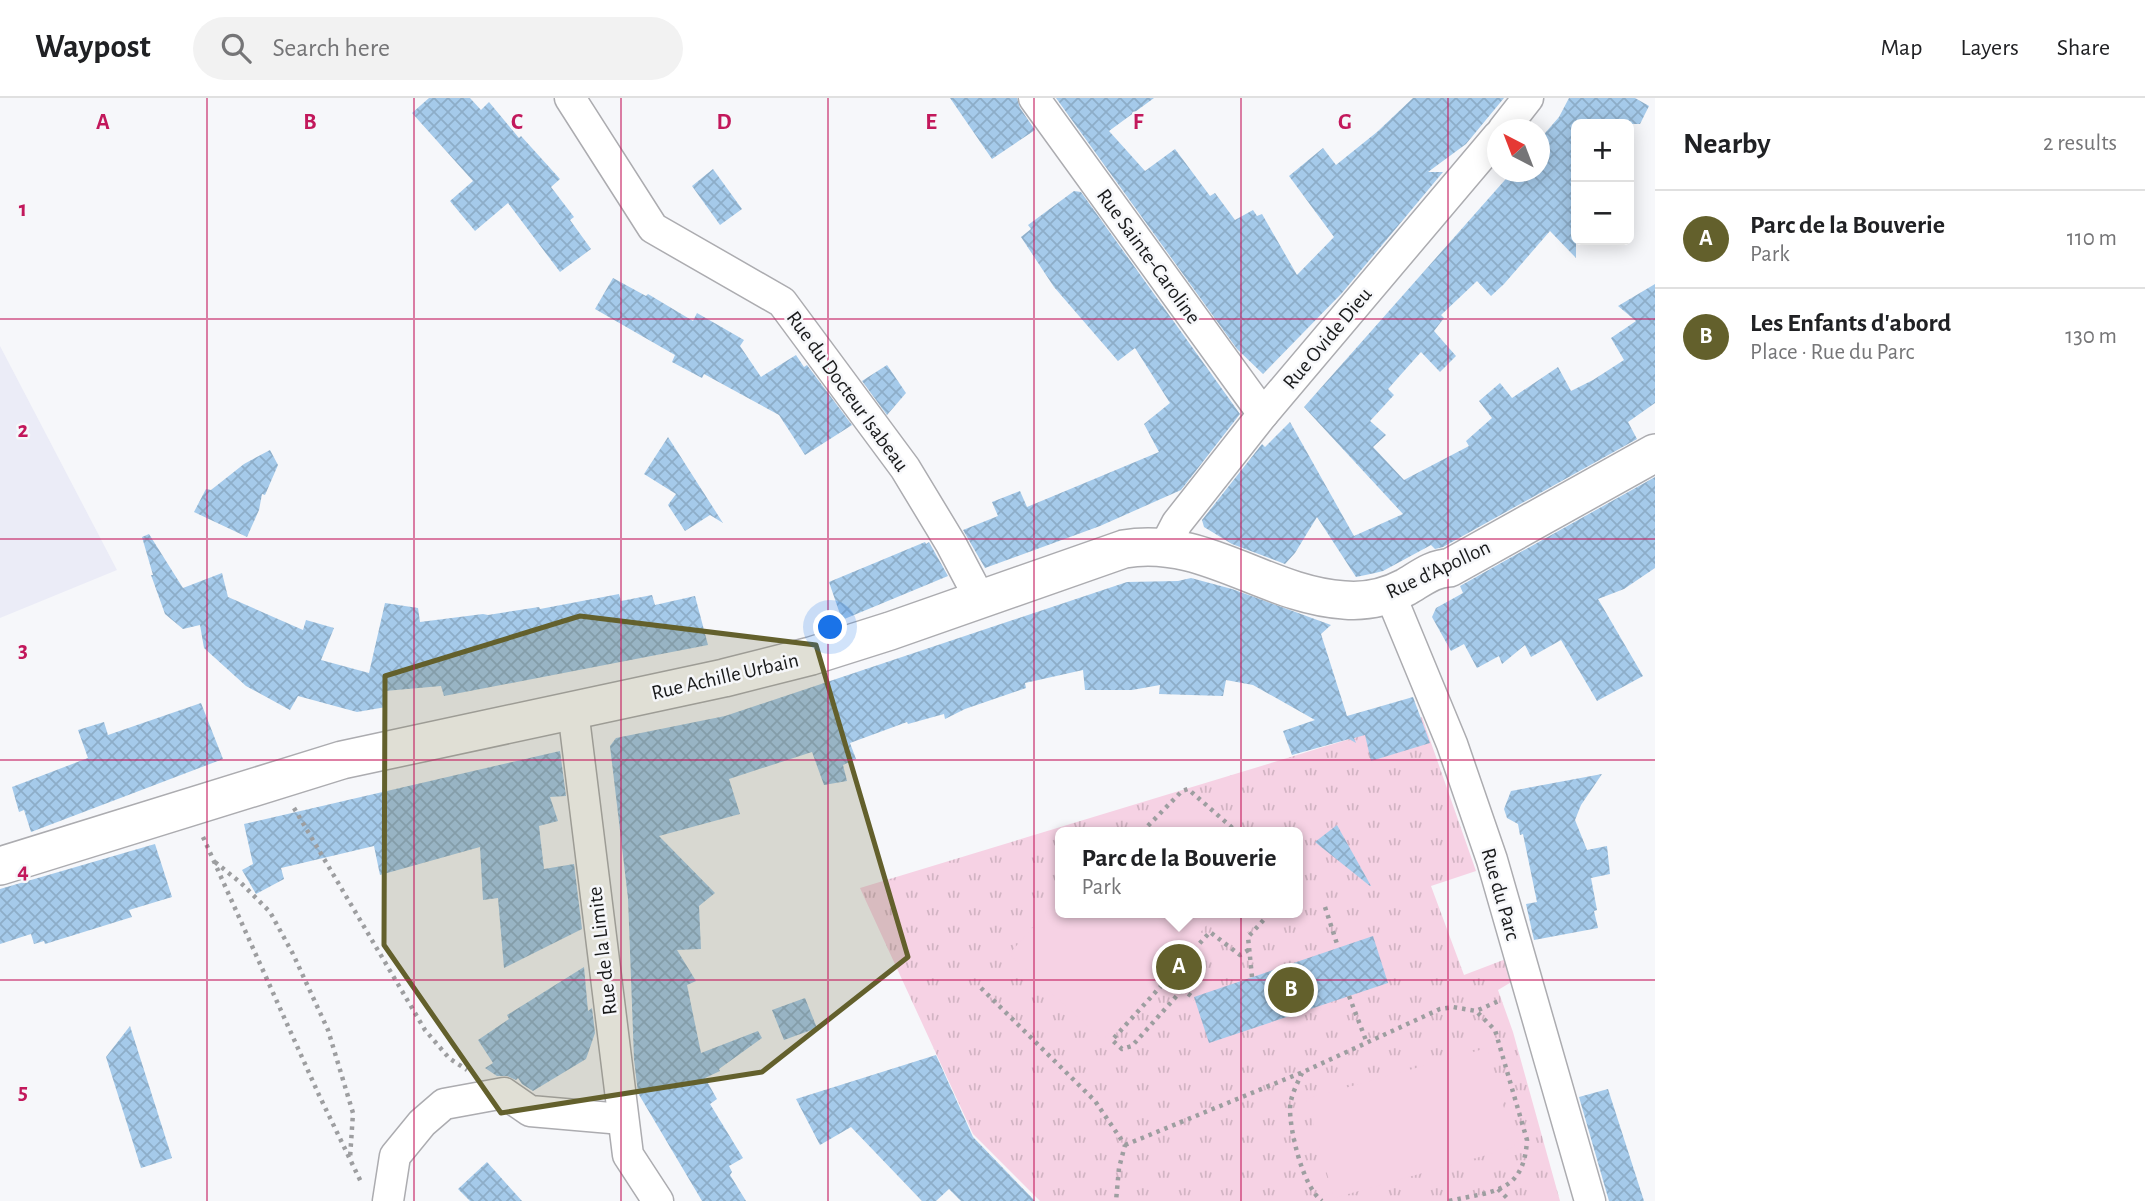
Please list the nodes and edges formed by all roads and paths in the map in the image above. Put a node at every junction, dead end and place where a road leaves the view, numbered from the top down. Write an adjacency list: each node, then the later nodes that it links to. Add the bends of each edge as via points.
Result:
1 (570, 98): 10 (street, Rue du Docteur Isabeau, via 653,228 782,302 905,468)
2 (1034, 98): 6 (street, Rue Sainte-Caroline)
3 (1528, 98): 4 (street)
4 (1512, 119)
5 (1487, 148): 6 (street, Rue Ovide Dieu)
6 (1263, 414): 8 (street, Rue Ovide Dieu, via 1177,523)
7 (1655, 453): 9 (street, Rue d'Apollon, via 1449,568 1440,568)
8 (1165, 546): 9 (street, Rue d'Apollon, via 1324,597 1364,601); 10 (street, Rue Achille Urbain, via 1124,549)
9 (1390, 594): 43 (street, Rue du Parc, via 1452,744 1493,860)
10 (980, 598): 11 (street, Rue Achille Urbain, via 798,659)
11 (573, 710): 12 (street, Rue Achille Urbain, via 371,753); 33 (street, Rue de la Limite)
12 (277, 780): 13 (street, Rue Achille Urbain); 32 (path, via 425,1030 449,1058)
13 (190, 807): 16 (path); 17 (street, Rue Achille Urbain)
14 (1147, 827): 15 (path, via 1188,789)
15 (1231, 827)
16 (214, 862): 35 (path); 35 (path, via 270,912 322,1017 353,1112)
17 (0, 866)
18 (1325, 907): 20 (path)
19 (1265, 918): 21 (path, via 1248,937)
20 (1338, 947)
21 (1250, 948): 22 (path); 23 (path, via 1240,955 1210,932)
22 (1252, 977)
23 (1168, 978): 25 (path); 25 (path, via 1112,1040 1122,1049 1132,1046)
24 (981, 988): 34 (path, via 1095,1101)
25 (1182, 990): 27 (path)
26 (1349, 996): 30 (path)
27 (1195, 999)
28 (1501, 1000): 29 (path)
29 (1476, 1011): 30 (path, via 1440,1009); 36 (path, via 1495,1030 1527,1140 1519,1175)
30 (1367, 1043): 31 (path)
31 (1303, 1072): 34 (path); 40 (path, via 1290,1111 1298,1153 1310,1186)
32 (505, 1093): 33 (street, via 530,1111); 38 (street, via 444,1104 395,1156)
33 (622, 1119): 37 (street, Rue de la Limite, via 628,1155)
34 (1125, 1145): 39 (path)
35 (350, 1159): 38 (path)
36 (1498, 1189): 41 (path); 42 (path)
37 (652, 1193)
38 (376, 1196)
39 (1116, 1201)
40 (1322, 1201)
41 (1449, 1201)
42 (1510, 1201)
43 (1590, 1201)

